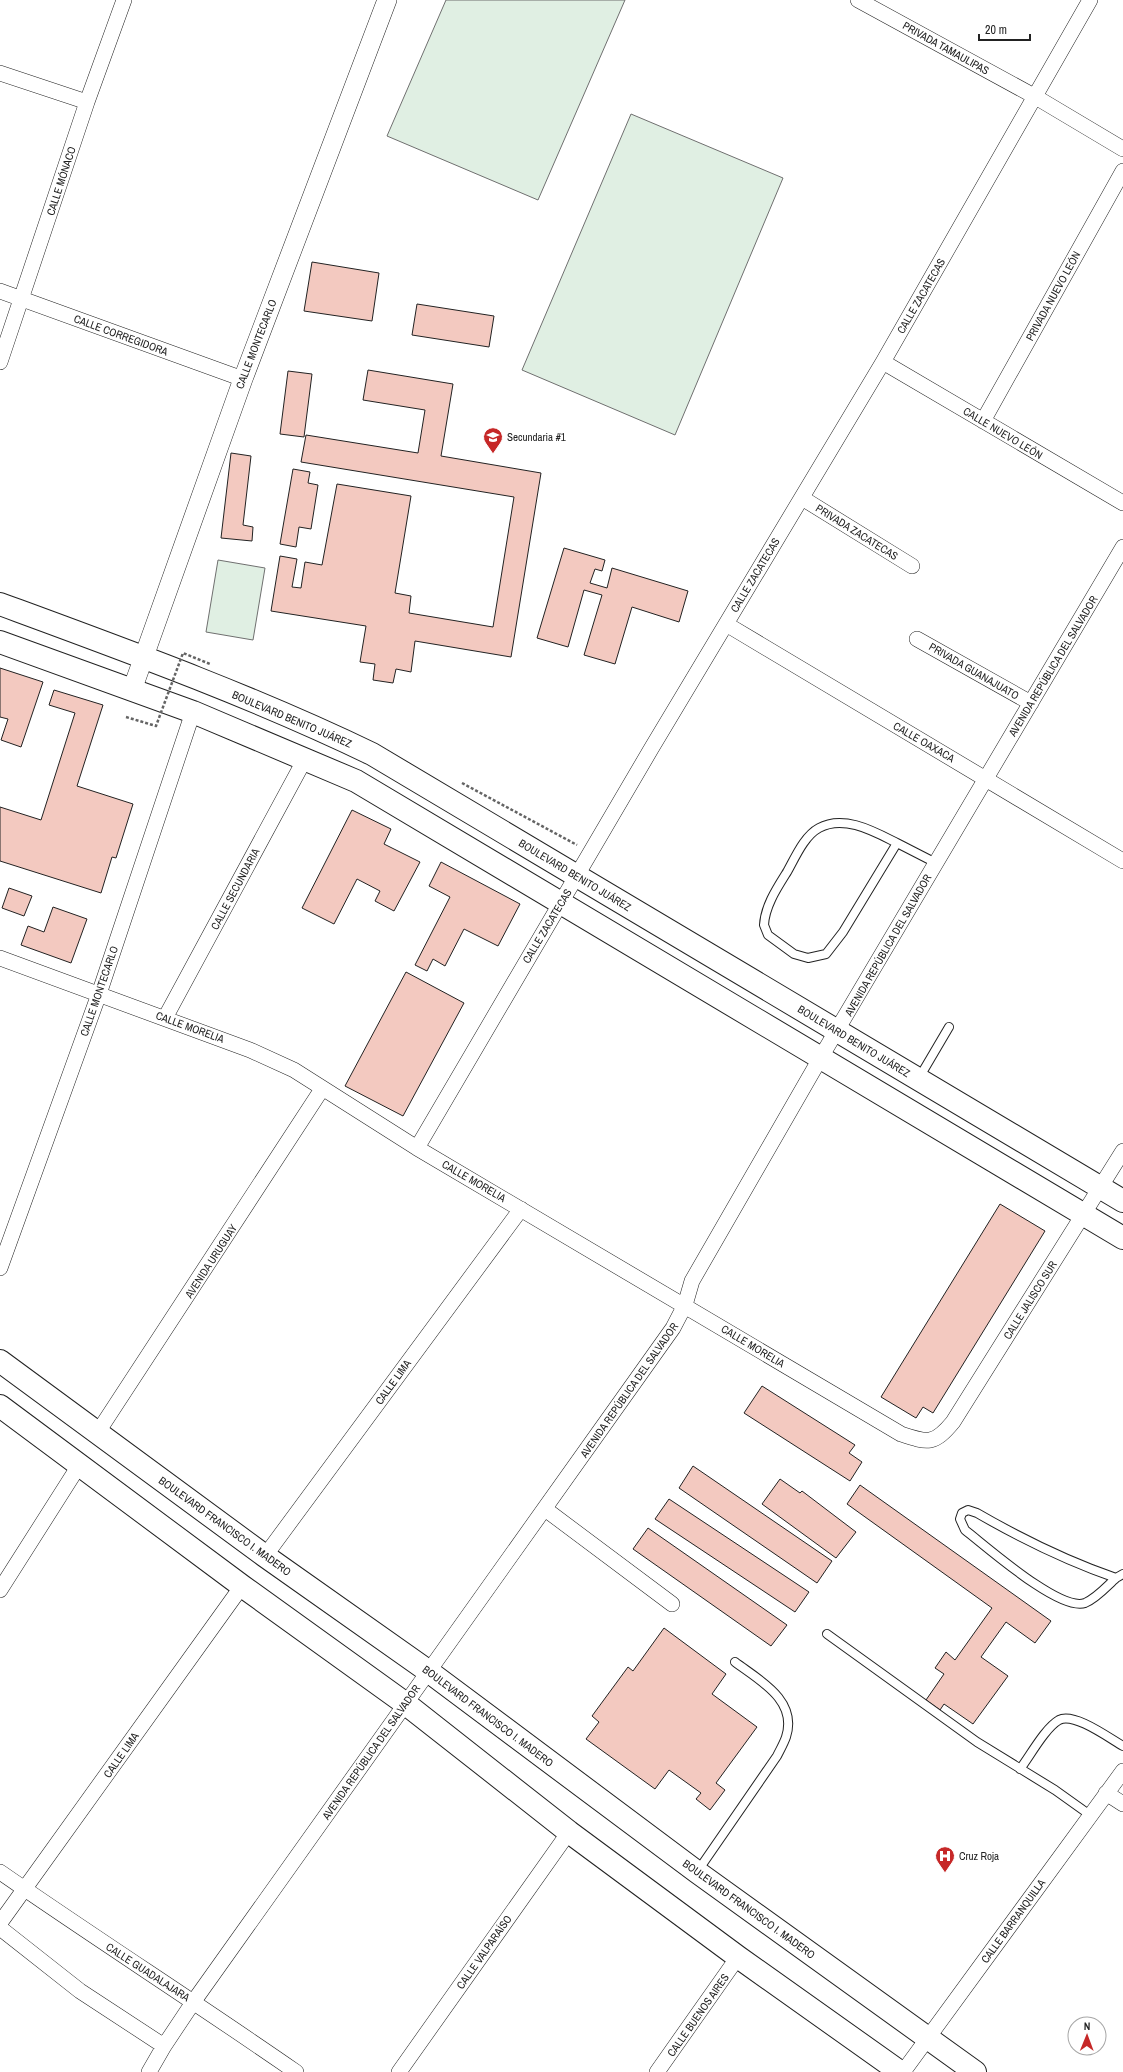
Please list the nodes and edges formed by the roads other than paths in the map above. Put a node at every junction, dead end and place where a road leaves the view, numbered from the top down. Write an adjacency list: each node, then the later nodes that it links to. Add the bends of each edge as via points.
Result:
1 (124, 0): 7 (street, CALLE MÓNACO)
2 (387, 0): 14 (street, CALLE MONTECARLO)
3 (858, 0): 6 (street, PRIVADA TAMAULIPAS)
4 (1090, 0): 6 (street, CALLE ZACATECAS)
5 (0, 73): 7 (street)
6 (1034, 96): 8 (street, PRIVADA TAMAULIPAS); 13 (street, CALLE ZACATECAS)
7 (87, 102): 11 (street, CALLE MÓNACO)
8 (1123, 149)
9 (1123, 171): 15 (street, PRIVADA NUEVO LEÓN)
10 (0, 291): 11 (street, CALLE CORREGIDORA)
11 (22, 299): 12 (street, CALLE MÓNACO); 14 (street, CALLE CORREGIDORA)
12 (0, 362)
13 (883, 362): 15 (street, CALLE NUEVO LEÓN); 16 (street, CALLE ZACATECAS)
14 (243, 378): 24 (street, CALLE MONTECARLO)
15 (983, 421): 17 (street, CALLE NUEVO LEÓN)
16 (802, 498): 19 (street, PRIVADA ZACATECAS); 21 (street, CALLE ZACATECAS)
17 (1123, 503)
18 (1123, 547): 26 (street, AVENIDA REPÚBLICA DEL SALVADOR)
19 (912, 566)
20 (0, 604): 24 (main road, BOULEVARD BENITO JUÁREZ)
21 (726, 624): 29 (street, CALLE OAXACA); 33 (street, CALLE ZACATECAS)
22 (917, 639): 26 (street, PRIVADA GUANAJUATO)
23 (0, 642): 25 (main road)
24 (145, 657): 25 (street, CALLE MONTECARLO); 33 (main road, BOULEVARD BENITO JUÁREZ, via 307,722 372,754)
25 (132, 690): 27 (main road)
26 (1031, 703): 29 (street, AVENIDA REPÚBLICA DEL SALVADOR)
27 (193, 712): 28 (main road); 36 (street, CALLE MONTECARLO)
28 (305, 759): 34 (main road, via 356,781); 37 (street, CALLE SECUNDARIA)
29 (986, 779): 31 (street, CALLE OAXACA); 32 (street, AVENIDA REPÚBLICA DEL SALVADOR)
30 (897, 843): 30 (lane, via 843,932 826,954 808,958 794,954 768,934 764,925 769,904 804,843 819,828 835,823 849,824 865,828); 32 (lane)
31 (1123, 861)
32 (936, 863): 39 (street, AVENIDA REPÚBLICA DEL SALVADOR)
33 (577, 876): 34 (street, CALLE ZACATECAS); 39 (main road, BOULEVARD BENITO JUÁREZ)
34 (561, 902): 40 (main road); 43 (street, CALLE ZACATECAS)
35 (0, 958): 36 (street, CALLE MORELIA)
36 (99, 994): 37 (street, CALLE MORELIA); 50 (street, CALLE MONTECARLO)
37 (165, 1018): 42 (street, CALLE MORELIA, via 250,1050 294,1070)
38 (949, 1027): 41 (lane)
39 (837, 1031): 40 (street, AVENIDA REPÚBLICA DEL SALVADOR); 41 (main road, BOULEVARD BENITO JUÁREZ)
40 (821, 1057): 48 (main road); 51 (street, AVENIDA REPÚBLICA DEL SALVADOR, via 692,1280)
41 (918, 1079): 45 (main road, BOULEVARD BENITO JUÁREZ)
42 (322, 1089): 43 (street, CALLE MORELIA); 54 (street, AVENIDA URUGUAY)
43 (417, 1148): 47 (street, CALLE MORELIA)
44 (1123, 1151): 45 (street, CALLE JALISCO SUR)
45 (1100, 1188): 46 (main road, BOULEVARD BENITO JUÁREZ); 48 (street, CALLE JALISCO SUR)
46 (1123, 1201)
47 (521, 1209): 51 (street, CALLE MORELIA); 58 (street, CALLE LIMA)
48 (1082, 1214): 49 (main road); 55 (street, CALLE JALISCO SUR, via 953,1422 941,1436)
49 (1123, 1238)
50 (0, 1268)
51 (685, 1305): 55 (street, CALLE MORELIA, via 901,1434 918,1440); 57 (street, AVENIDA REPÚBLICA DEL SALVADOR, via 656,1354)
52 (0, 1361): 54 (main road, BOULEVARD FRANCISCO I. MADERO)
53 (0, 1406): 56 (main road)
54 (98, 1432): 58 (main road, BOULEVARD FRANCISCO I. MADERO)
55 (930, 1440)
56 (80, 1464): 60 (main road); 61 (street)
57 (545, 1509): 62 (street); 65 (street, AVENIDA REPÚBLICA DEL SALVADOR)
58 (265, 1556): 65 (main road, BOULEVARD FRANCISCO I. MADERO)
59 (1120, 1576): 59 (lane, via 1050,1553 977,1513 968,1510 962,1513 960,1519 965,1530 1060,1599 1075,1604 1085,1603)
60 (242, 1586): 66 (main road); 76 (street, CALLE LIMA)
61 (0, 1590)
62 (672, 1604)
63 (827, 1634): 68 (lane, via 977,1742)
64 (735, 1662): 75 (lane, via 776,1693 788,1711 786,1737 777,1756)
65 (428, 1671): 66 (street, AVENIDA REPÚBLICA DEL SALVADOR); 75 (main road, BOULEVARD FRANCISCO I. MADERO)
66 (406, 1704): 73 (main road); 80 (street, AVENIDA REPÚBLICA DEL SALVADOR)
67 (1123, 1746): 68 (lane, via 1083,1723 1072,1719 1060,1720 1049,1729)
68 (1020, 1769): 72 (lane)
69 (1123, 1771): 70 (street, CALLE BARRANQUILLA)
70 (1106, 1793): 71 (street); 72 (street, CALLE BARRANQUILLA)
71 (1123, 1804)
72 (1090, 1815): 81 (street, CALLE BARRANQUILLA)
73 (569, 1832): 79 (main road); 85 (street, CALLE VALPARAÍSO)
74 (0, 1872): 76 (street, CALLE GUADALAJARA)
75 (697, 1872): 81 (main road, BOULEVARD FRANCISCO I. MADERO)
76 (26, 1890): 77 (street, CALLE LIMA); 80 (street, CALLE GUADALAJARA, via 119,1954)
77 (0, 1923)
78 (0, 1928): 82 (street, via 80,1991)
79 (738, 1957): 86 (street, CALLE BUENOS AIRES); 87 (main road)
80 (194, 2001): 82 (street, AVENIDA REPÚBLICA DEL SALVADOR); 84 (street, CALLE GUADALAJARA)
81 (929, 2039): 87 (street, CALLE BARRANQUILLA); 88 (main road, BOULEVARD FRANCISCO I. MADERO)
82 (164, 2046): 83 (street, AVENIDA REPÚBLICA DEL SALVADOR)
83 (149, 2072)
84 (296, 2072)
85 (399, 2072)
86 (657, 2072)
87 (902, 2072)
88 (975, 2072)

